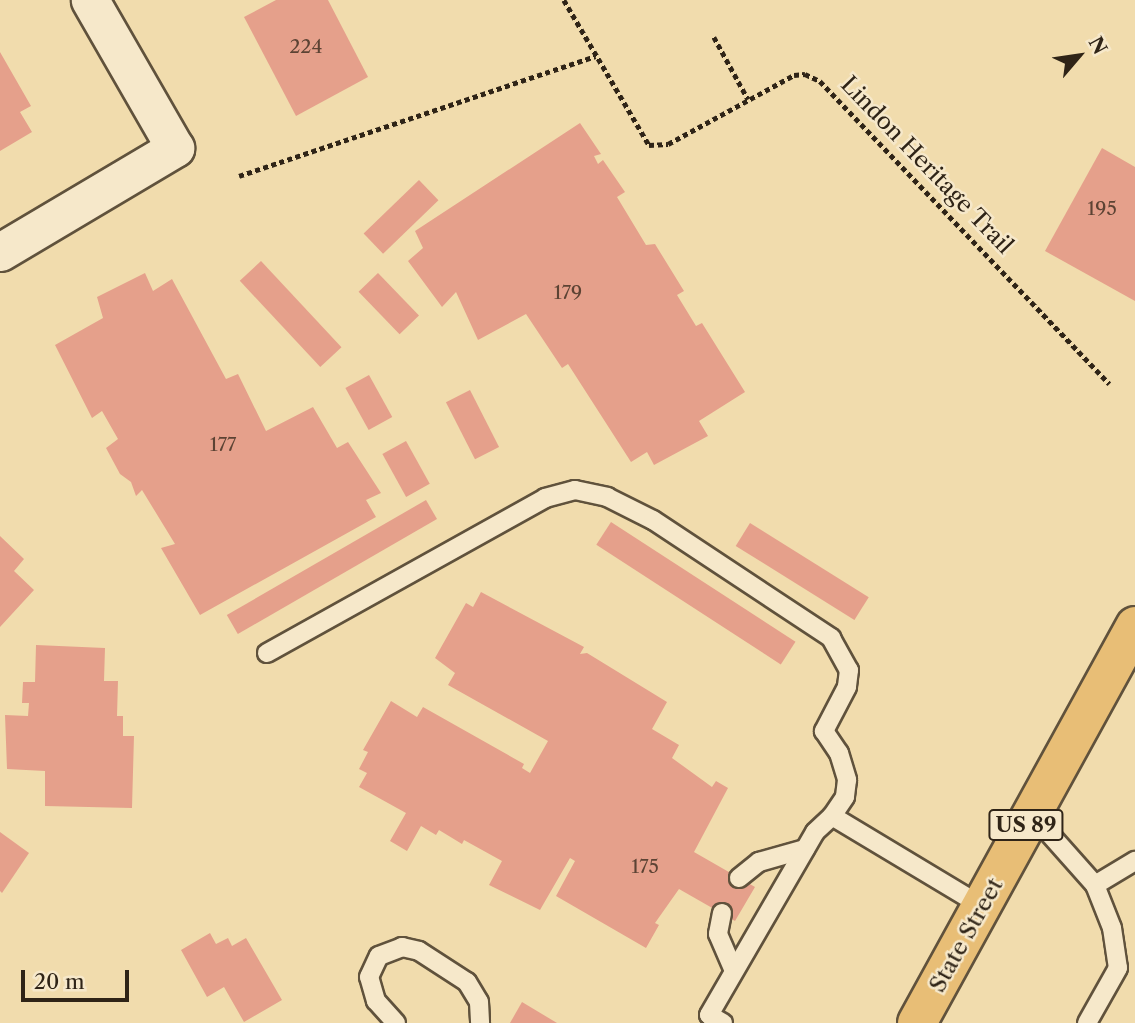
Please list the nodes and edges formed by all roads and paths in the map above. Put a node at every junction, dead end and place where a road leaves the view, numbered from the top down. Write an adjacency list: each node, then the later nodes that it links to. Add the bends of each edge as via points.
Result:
1 (90, 0): 7 (street, via 175,148)
2 (564, 0): 4 (path, Lindon Heritage Trail)
3 (713, 37): 5 (path)
4 (595, 56): 5 (path, Lindon Heritage Trail, via 649,145 668,145); 6 (path)
5 (748, 99): 8 (path, Lindon Heritage Trail, via 805,74 834,90)
6 (239, 176)
7 (0, 252)
8 (1110, 384)
9 (1135, 626): 11 (main road, State Street / US 89)
10 (267, 653): 12 (lane, via 545,498 560,492 590,492 653,520 831,638 849,670 847,687 824,731 839,752 846,780 845,797)
11 (1032, 814): 16 (lane); 17 (main road, State Street / US 89)
12 (832, 816): 13 (lane); 17 (lane)
13 (805, 849): 15 (lane, via 759,862); 19 (lane)
14 (1135, 861): 16 (lane)
15 (739, 878)
16 (1096, 885): 24 (lane, via 1112,928 1118,968)
17 (982, 906): 23 (main road, State Street / US 89)
18 (722, 913): 19 (lane, via 718,934)
19 (734, 971): 22 (lane, via 709,1015)
20 (396, 1023): 21 (lane, via 376,1001 369,977 379,956 401,947 418,951 467,982 479,1002)
21 (480, 1023)
22 (723, 1023)
23 (918, 1023)
24 (1087, 1023)

